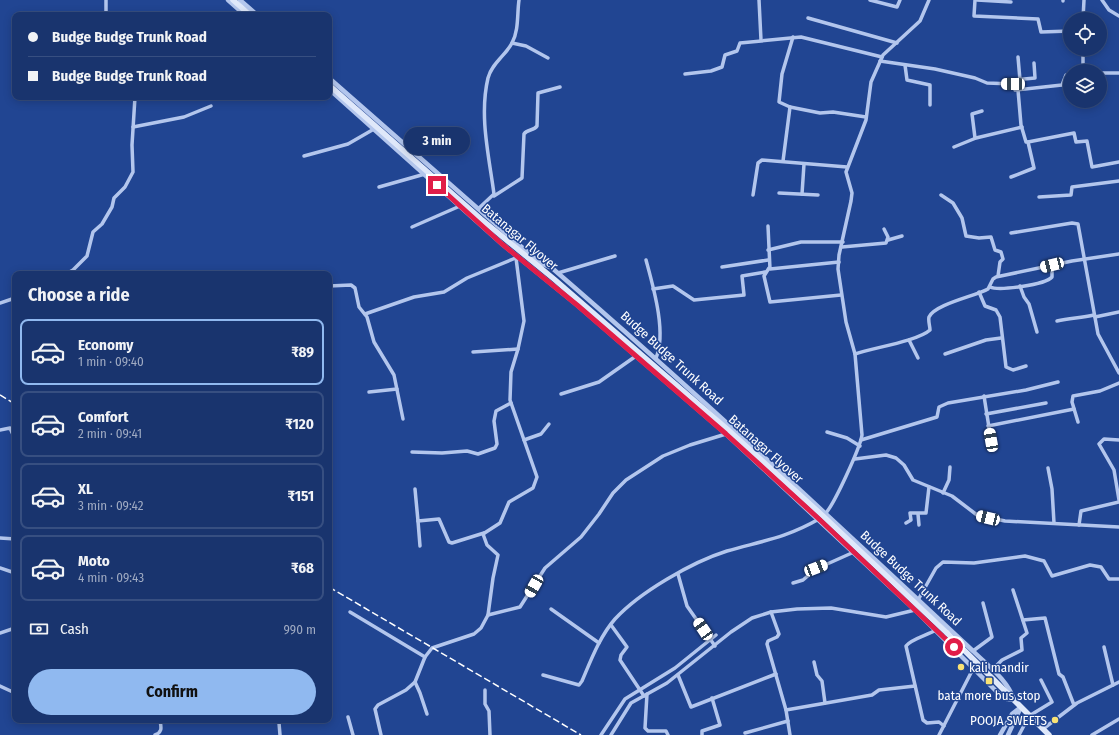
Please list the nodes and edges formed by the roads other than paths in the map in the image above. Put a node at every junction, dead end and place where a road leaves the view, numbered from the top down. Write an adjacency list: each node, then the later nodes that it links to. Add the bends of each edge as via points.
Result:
1 (106, 0): 15 (street)
2 (228, 0): 14 (street)
3 (233, 0): 16 (main road)
4 (240, 0): 17 (street)
5 (519, 0): 24 (street)
6 (759, 0): 23 (street)
7 (870, 0): 8 (street, via 897,7)
8 (900, 0)
9 (929, 0): 25 (street, via 920,21)
10 (976, 0): 13 (street); 21 (street, via 974,16 1038,19 1041,32)
11 (1084, 0): 18 (street)
12 (1102, 0): 19 (street)
13 (1011, 2)
14 (241, 11)
15 (106, 12)
16 (247, 12)
17 (254, 12)
18 (1083, 12)
19 (1119, 16)
20 (808, 18): 25 (street)
21 (1063, 31)
22 (793, 37): 23 (street); 26 (street); 46 (street, via 782,74 778,100 780,104)
23 (761, 40): 34 (street, via 740,43 737,51 724,55 722,67 712,71)
24 (512, 43): 27 (street, via 526,46); 69 (street, via 488,77 484,112)
25 (897, 43): 26 (street)
26 (882, 57): 29 (street)
27 (548, 58)
28 (1018, 58): 35 (street)
29 (880, 61): 31 (street); 48 (street, via 869,88)
30 (1034, 63): 35 (street, via 1035,78)
31 (905, 65): 38 (street, via 934,69 987,83); 44 (street, via 907,80 930,85)
32 (1107, 73): 33 (street)
33 (1119, 73)
34 (685, 74)
35 (1020, 80): 38 (street, via 1014,81)
36 (332, 81): 72 (street, Budge Budge Trunk Road)
37 (1063, 83): 41 (street, via 1062,85)
38 (1013, 84): 41 (street, via 1014,90)
39 (332, 87): 207 (main road, Batanagar Flyover, bridge, via 481,219 726,428 823,516)
40 (560, 87): 69 (street, via 538,93 537,126 524,134 522,178)
41 (1018, 90): 50 (street)
42 (332, 92): 51 (street, Budge Budge Trunk Road)
43 (136, 100): 49 (street)
44 (930, 105)
45 (211, 106): 49 (street, via 184,117)
46 (790, 107): 48 (street, via 820,113 833,112); 56 (street)
47 (982, 111): 52 (street, via 972,114)
48 (866, 117): 59 (street)
49 (133, 127): 93 (street, via 133,172 125,187 114,198 102,224 93,232 89,253)
50 (1022, 128): 52 (street); 53 (street)
51 (374, 129): 55 (street, via 348,144); 60 (street, Budge Budge Trunk Road)
52 (975, 138): 54 (street)
53 (1028, 142): 57 (street, via 1074,133 1076,142 1086,141 1092,167); 61 (street, via 1033,168)
54 (954, 147)
55 (304, 156)
56 (783, 161): 58 (street); 66 (street, via 760,160)
57 (1119, 162)
58 (804, 164): 59 (street); 65 (street)
59 (847, 167): 79 (street, via 846,177 852,192)
60 (425, 174): 63 (street); 71 (street, Budge Budge Trunk Road)
61 (1011, 177)
62 (1119, 180): 70 (street, via 1072,187 1071,194)
63 (379, 187)
64 (779, 193): 65 (street)
65 (802, 194): 67 (street)
66 (753, 195)
67 (818, 195)
68 (941, 195): 96 (street, via 953,203 962,218 966,236 991,237 995,250 1001,252 1003,259 1000,262)
69 (493, 197): 72 (street)
70 (1039, 197)
71 (460, 206): 74 (street); 85 (street, Budge Budge Trunk Road)
72 (478, 209): 81 (street, Budge Budge Trunk Road)
73 (768, 226): 82 (street)
74 (412, 227)
75 (884, 228): 78 (street)
76 (1011, 233): 88 (street, via 1076,223 1079,226)
77 (902, 236): 78 (street)
78 (888, 240): 80 (street, via 883,244)
79 (843, 242): 80 (street); 82 (street, via 801,242)
80 (842, 247): 89 (street)
81 (525, 250): 85 (street); 95 (street, Budge Budge Trunk Road, via 540,263)
82 (768, 250): 87 (street)
83 (1119, 254): 88 (street)
84 (615, 256): 95 (street)
85 (517, 258): 106 (street, via 467,278 444,292 414,297); 112 (street, via 524,321); 116 (street, Budge Budge Trunk Road)
86 (646, 260): 100 (street)
87 (768, 260): 91 (street); 92 (street)
88 (1085, 260): 90 (street); 107 (street)
89 (839, 262): 92 (street, via 771,270); 102 (street)
90 (1052, 265): 96 (street); 98 (street, via 1052,277 1049,280)
91 (722, 267)
92 (769, 268): 94 (street)
93 (75, 271)
94 (765, 272): 100 (street, via 742,276 744,295 694,300 673,286); 102 (street, via 770,302)
95 (558, 273): 117 (street, Budge Budge Trunk Road)
96 (998, 276): 99 (street, via 993,279)
97 (332, 286): 106 (street, via 354,286 359,307)
98 (1020, 286): 99 (street, via 997,290); 109 (street, via 1029,304)
99 (990, 287): 101 (street)
100 (653, 289): 117 (street, via 660,340)
101 (979, 292): 110 (street, via 985,306 998,313); 111 (street, via 938,310 930,316 928,332)
102 (841, 296): 114 (street)
103 (12, 299): 104 (street)
104 (0, 303)
105 (1119, 312): 107 (street)
106 (365, 314): 123 (street, via 374,342 391,370)
107 (1094, 316): 108 (street); 120 (street, via 1101,341)
108 (1057, 321)
109 (1037, 332)
110 (1002, 338): 115 (street, via 986,340); 119 (street, via 1007,369)
111 (909, 340): 114 (street); 118 (street)
112 (518, 349): 113 (street); 127 (street, via 512,372)
113 (473, 352)
114 (855, 354): 140 (street)
115 (945, 354)
116 (636, 356): 125 (street, via 598,382); 138 (street, Budge Budge Trunk Road)
117 (656, 358): 152 (street, Budge Budge Trunk Road)
118 (918, 358)
119 (1026, 366)
120 (1119, 371)
121 (1058, 382): 126 (street)
122 (1119, 383): 129 (street, via 1100,391 1073,396)
123 (397, 390): 124 (street); 131 (street)
124 (369, 392)
125 (560, 394)
126 (984, 396): 130 (street); 140 (street, via 940,406 935,418)
127 (511, 403): 139 (street); 144 (street, via 496,411 495,448 478,454 467,451)
128 (1046, 403): 130 (street)
129 (1074, 409): 132 (street); 134 (street)
130 (986, 414): 134 (street)
131 (403, 419)
132 (1078, 422)
133 (548, 424): 139 (street, via 540,434)
134 (988, 426): 141 (street)
135 (0, 430): 136 (street, via 10,428)
136 (12, 432)
137 (827, 432): 143 (street, via 847,438)
138 (726, 434): 154 (street, Budge Budge Trunk Road); 178 (street, via 663,456 626,480 613,493 581,537 545,568 520,607)
139 (524, 440): 161 (street, via 534,467 536,484 509,502 500,523)
140 (862, 440): 143 (street)
141 (991, 440)
142 (1119, 440): 151 (street, via 1104,439 1099,442 1114,470)
143 (860, 446): 145 (street)
144 (412, 452)
145 (855, 459): 148 (street, via 886,455 896,458 904,465 913,480); 152 (street)
146 (950, 467): 150 (street, via 952,472)
147 (1048, 468): 157 (street)
148 (929, 487): 150 (street); 153 (street, via 926,513)
149 (415, 490): 155 (street)
150 (943, 492): 157 (street, via 959,500 977,515 1005,521)
151 (1119, 501): 159 (street, via 1081,511)
152 (827, 513): 154 (street); 172 (street, Budge Budge Trunk Road)
153 (918, 514): 156 (street, via 910,513 911,520); 158 (street)
154 (819, 519): 165 (street, Budge Budge Trunk Road); 168 (street, via 791,534 725,552)
155 (418, 521): 161 (street, via 439,519 450,543); 164 (street)
156 (906, 523)
157 (1054, 523): 159 (street)
158 (919, 525)
159 (1079, 525): 160 (street)
160 (1119, 526)
161 (484, 532): 178 (street, via 487,545 498,555)
162 (0, 538): 163 (street)
163 (12, 539)
164 (420, 546)
165 (854, 552): 170 (street, via 816,568 803,580); 175 (street, Budge Budge Trunk Road)
166 (0, 568): 167 (street)
167 (12, 572)
168 (678, 574): 180 (street, via 636,600); 185 (street, via 687,606)
169 (1119, 579): 172 (street, via 1109,579 1101,566 1094,564 1052,576 1044,561 1025,556 982,562 943,562 936,568)
170 (793, 583)
171 (1013, 590): 179 (street)
172 (917, 599): 189 (street, Budge Budge Trunk Road)
173 (983, 603): 189 (street, via 992,637)
174 (552, 608): 186 (street)
175 (915, 610): 177 (street, via 886,617 831,608); 182 (street, Budge Budge Trunk Road)
176 (350, 612): 190 (street)
177 (771, 612): 187 (street, via 748,620); 195 (street, via 779,634 767,643)
178 (488, 615): 190 (street, via 481,628 474,634 432,648)
179 (1023, 620): 193 (street, via 1026,633 1021,638 1022,650 1002,660); 209 (street, via 1045,618 1059,674)
180 (611, 625): 186 (street); 205 (street, via 627,647 620,660)
181 (12, 629): 183 (street)
182 (936, 630): 192 (street, Budge Budge Trunk Road); 202 (street, via 906,646)
183 (0, 633)
184 (716, 635): 185 (street)
185 (710, 640): 187 (street); 205 (street)
186 (599, 643): 194 (street, via 579,685)
187 (715, 646): 196 (street)
188 (1104, 647): 200 (street)
189 (972, 651): 193 (street, Budge Budge Trunk Road)
190 (425, 657): 198 (street)
191 (814, 662): 208 (street, via 817,675 822,681)
192 (974, 667): 207 (street, Budge Budge Trunk Road, via 1003,697); 219 (street)
193 (992, 670): 207 (street, Budge Budge Trunk Road, via 1010,689)
194 (543, 674)
195 (776, 674): 206 (street); 211 (street)
196 (678, 675): 205 (street); 206 (street, via 690,706)
197 (1041, 680): 213 (street, via 1052,702)
198 (415, 682): 212 (street); 225 (street, via 375,709)
199 (1119, 682): 200 (street)
200 (1113, 685): 209 (street)
201 (0, 686): 204 (street)
202 (915, 686): 208 (street, via 879,690 874,694); 219 (street, via 924,722 939,722)
203 (485, 690): 226 (street)
204 (12, 691)
205 (643, 693): 227 (street, via 625,699); 228 (street, via 628,706); 229 (street, via 645,728 666,731)
206 (712, 698): 230 (street, via 720,725 704,730 701,732)
207 (1014, 700): 210 (main road, Batanagar Flyover)
208 (825, 703): 211 (street)
209 (1074, 705): 220 (street)
210 (1021, 707): 213 (main road); 233 (street, via 1012,714); 234 (street)
211 (786, 710): 216 (street)
212 (427, 714)
213 (1029, 716): 220 (main road); 235 (street)
214 (348, 717): 224 (street)
215 (1119, 719): 237 (street)
216 (788, 721): 221 (street); 231 (street)
217 (160, 723): 222 (street, via 161,729)
218 (279, 723): 223 (street)
219 (944, 726): 232 (street)
220 (1043, 728): 236 (main road)
221 (745, 733)
222 (155, 735)
223 (280, 735)
224 (353, 735)
225 (380, 735)
226 (490, 735)
227 (601, 735)
228 (611, 735)
229 (668, 735)
230 (702, 735)
231 (790, 735)
232 (939, 735)
233 (1000, 735)
234 (1008, 735)
235 (1019, 735)
236 (1049, 735)
237 (1092, 735)

